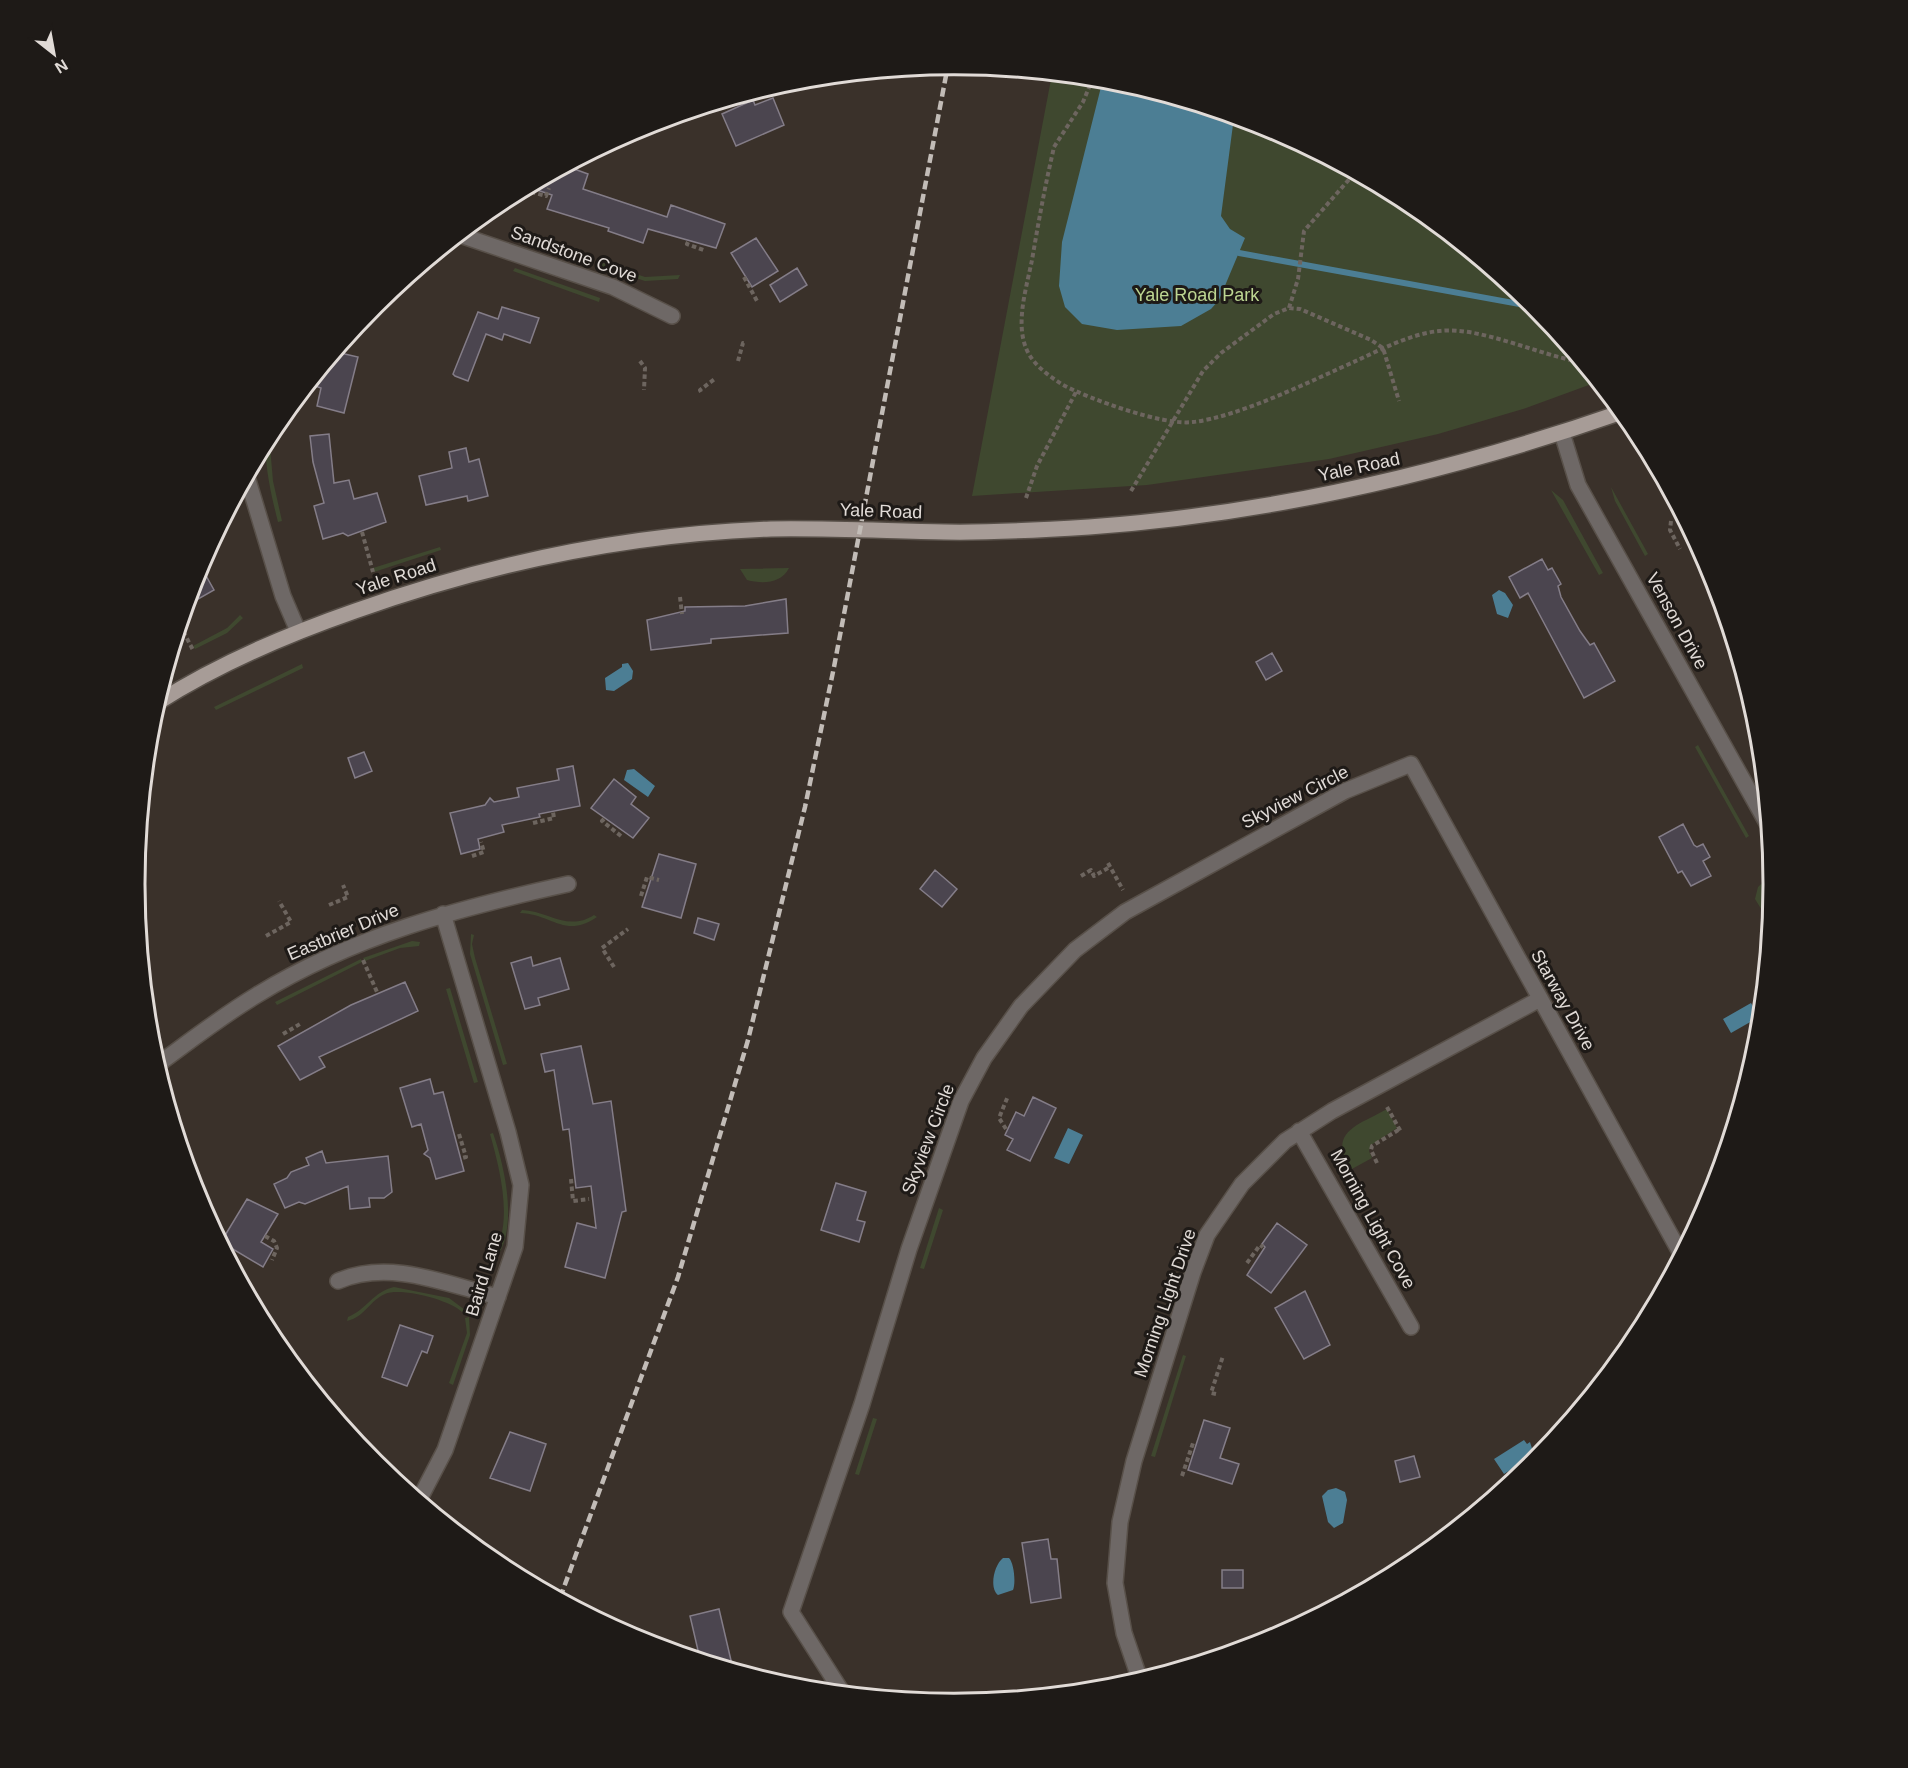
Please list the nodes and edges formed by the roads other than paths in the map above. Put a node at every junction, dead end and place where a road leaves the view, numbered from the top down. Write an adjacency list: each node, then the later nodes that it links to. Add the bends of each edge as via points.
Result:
1 (468, 238): 2 (street, Sandstone Cove, via 613,286)
2 (672, 316)
3 (1613, 415): 4 (main road, Yale Road)
4 (1562, 433): 6 (main road, Yale Road, via 1454,465 1339,492 1179,518 1007,532 769,529 641,539 480,571); 9 (street, Venson Drive, via 1578,485)
5 (250, 485): 6 (street, via 283,596)
6 (298, 631): 7 (main road, Yale Road, via 191,681)
7 (168, 696)
8 (1412, 764): 12 (street, Starway Drive); 21 (street, Skyview Circle, via 1345,791 1125,912 1075,950 1044,982 1021,1006 984,1058 961,1101 928,1193 791,1612)
9 (1759, 808)
10 (568, 884): 11 (street, Eastbrier Drive)
11 (442, 914): 13 (street, Eastbrier Drive, via 367,940 288,977 224,1015); 17 (street, Baird Lane, via 521,1185 518,1238)
12 (1540, 999): 14 (street, Morning Light Drive); 15 (street, Starway Drive)
13 (165, 1059)
14 (1299, 1131): 18 (street, Morning Light Cove); 20 (street, Morning Light Drive, via 1252,1172 1207,1235 1134,1461 1120,1522 1115,1583 1124,1633)
15 (1677, 1247)
16 (338, 1281): 17 (street, via 367,1272 400,1273)
17 (498, 1297): 19 (street, Baird Lane, via 445,1450)
18 (1411, 1327)
19 (423, 1493)
20 (1137, 1671)
21 (837, 1684)

